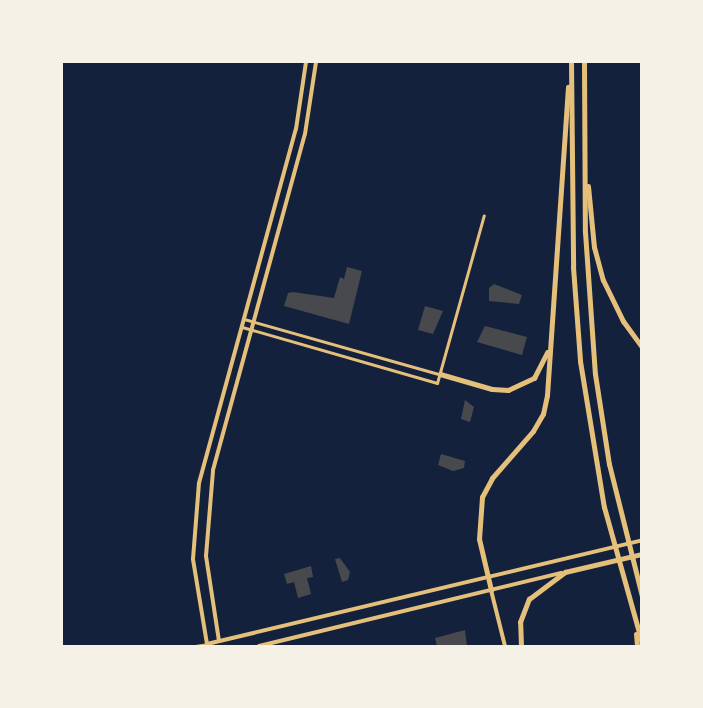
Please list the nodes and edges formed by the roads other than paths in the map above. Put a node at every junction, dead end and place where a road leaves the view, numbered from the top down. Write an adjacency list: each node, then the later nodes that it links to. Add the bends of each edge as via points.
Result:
1 (306, 62): 7 (street, via 299,120)
2 (316, 62): 8 (street, via 308,122)
3 (570, 62): 11 (highway); 20 (highway, via 576,309 588,419 610,536)
4 (584, 62): 5 (highway)
5 (584, 122): 12 (highway, via 596,254 611,300); 19 (highway, via 590,325 601,418 624,532)
6 (484, 215): 13 (street)
7 (244, 319): 8 (street); 9 (street)
8 (253, 322): 10 (street); 13 (street)
9 (242, 327): 10 (street); 24 (street, via 202,465 196,502 195,578)
10 (251, 330): 13 (street, via 437,383); 21 (street, via 215,461 207,518 207,565)
11 (549, 345): 13 (highway, via 534,378 516,388 492,389); 17 (highway, via 543,414 482,497 478,528)
12 (642, 347)
13 (440, 374)
14 (642, 540): 17 (street)
15 (642, 554): 16 (highway)
16 (564, 572): 18 (street); 30 (highway, via 537,590 523,609)
17 (487, 577): 18 (highway); 21 (street)
18 (491, 590): 23 (street); 29 (street)
19 (642, 596)
20 (629, 606): 22 (highway); 31 (highway)
21 (219, 641): 24 (street); 26 (street)
22 (642, 643)
23 (271, 644): 27 (street); 28 (street)
24 (207, 645): 25 (street)
25 (195, 646)
26 (221, 646)
27 (259, 646)
28 (264, 646)
29 (505, 646)
30 (521, 646)
31 (637, 646)

